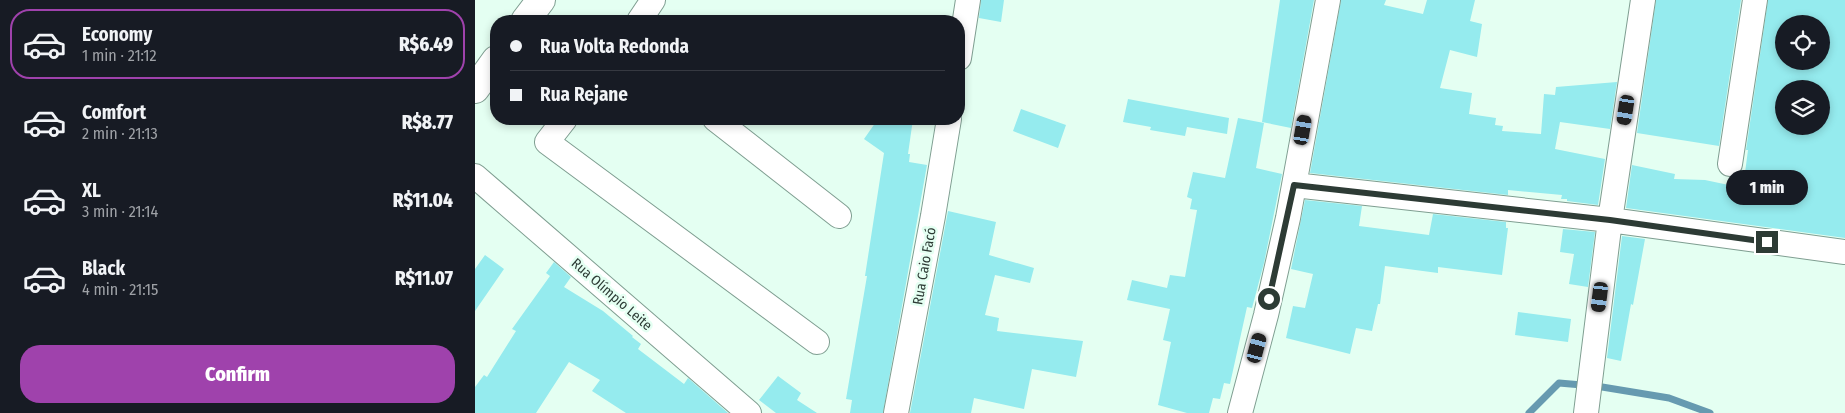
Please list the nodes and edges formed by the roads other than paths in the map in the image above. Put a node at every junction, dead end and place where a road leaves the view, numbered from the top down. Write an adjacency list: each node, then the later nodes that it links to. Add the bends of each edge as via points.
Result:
1 (541, 0): 7 (street)
2 (653, 0): 8 (street)
3 (968, 0): 9 (street)
4 (1327, 0): 17 (street)
5 (1643, 0): 19 (street)
6 (1755, 0): 15 (street)
7 (530, 15)
8 (643, 15)
9 (965, 19)
10 (490, 68): 11 (street)
11 (475, 89)
12 (560, 125): 21 (street, via 547,142)
13 (723, 125): 18 (street)
14 (948, 125): 23 (street, Rua Caio Facó)
15 (1730, 164)
16 (475, 176): 22 (street, Rua Olímpio Leite)
17 (1294, 185): 19 (street); 24 (street, via 1266,315)
18 (839, 216)
19 (1610, 220): 20 (street); 25 (street)
20 (1845, 252)
21 (817, 342)
22 (749, 413)
23 (896, 413)
24 (1240, 413)
25 (1586, 413)

